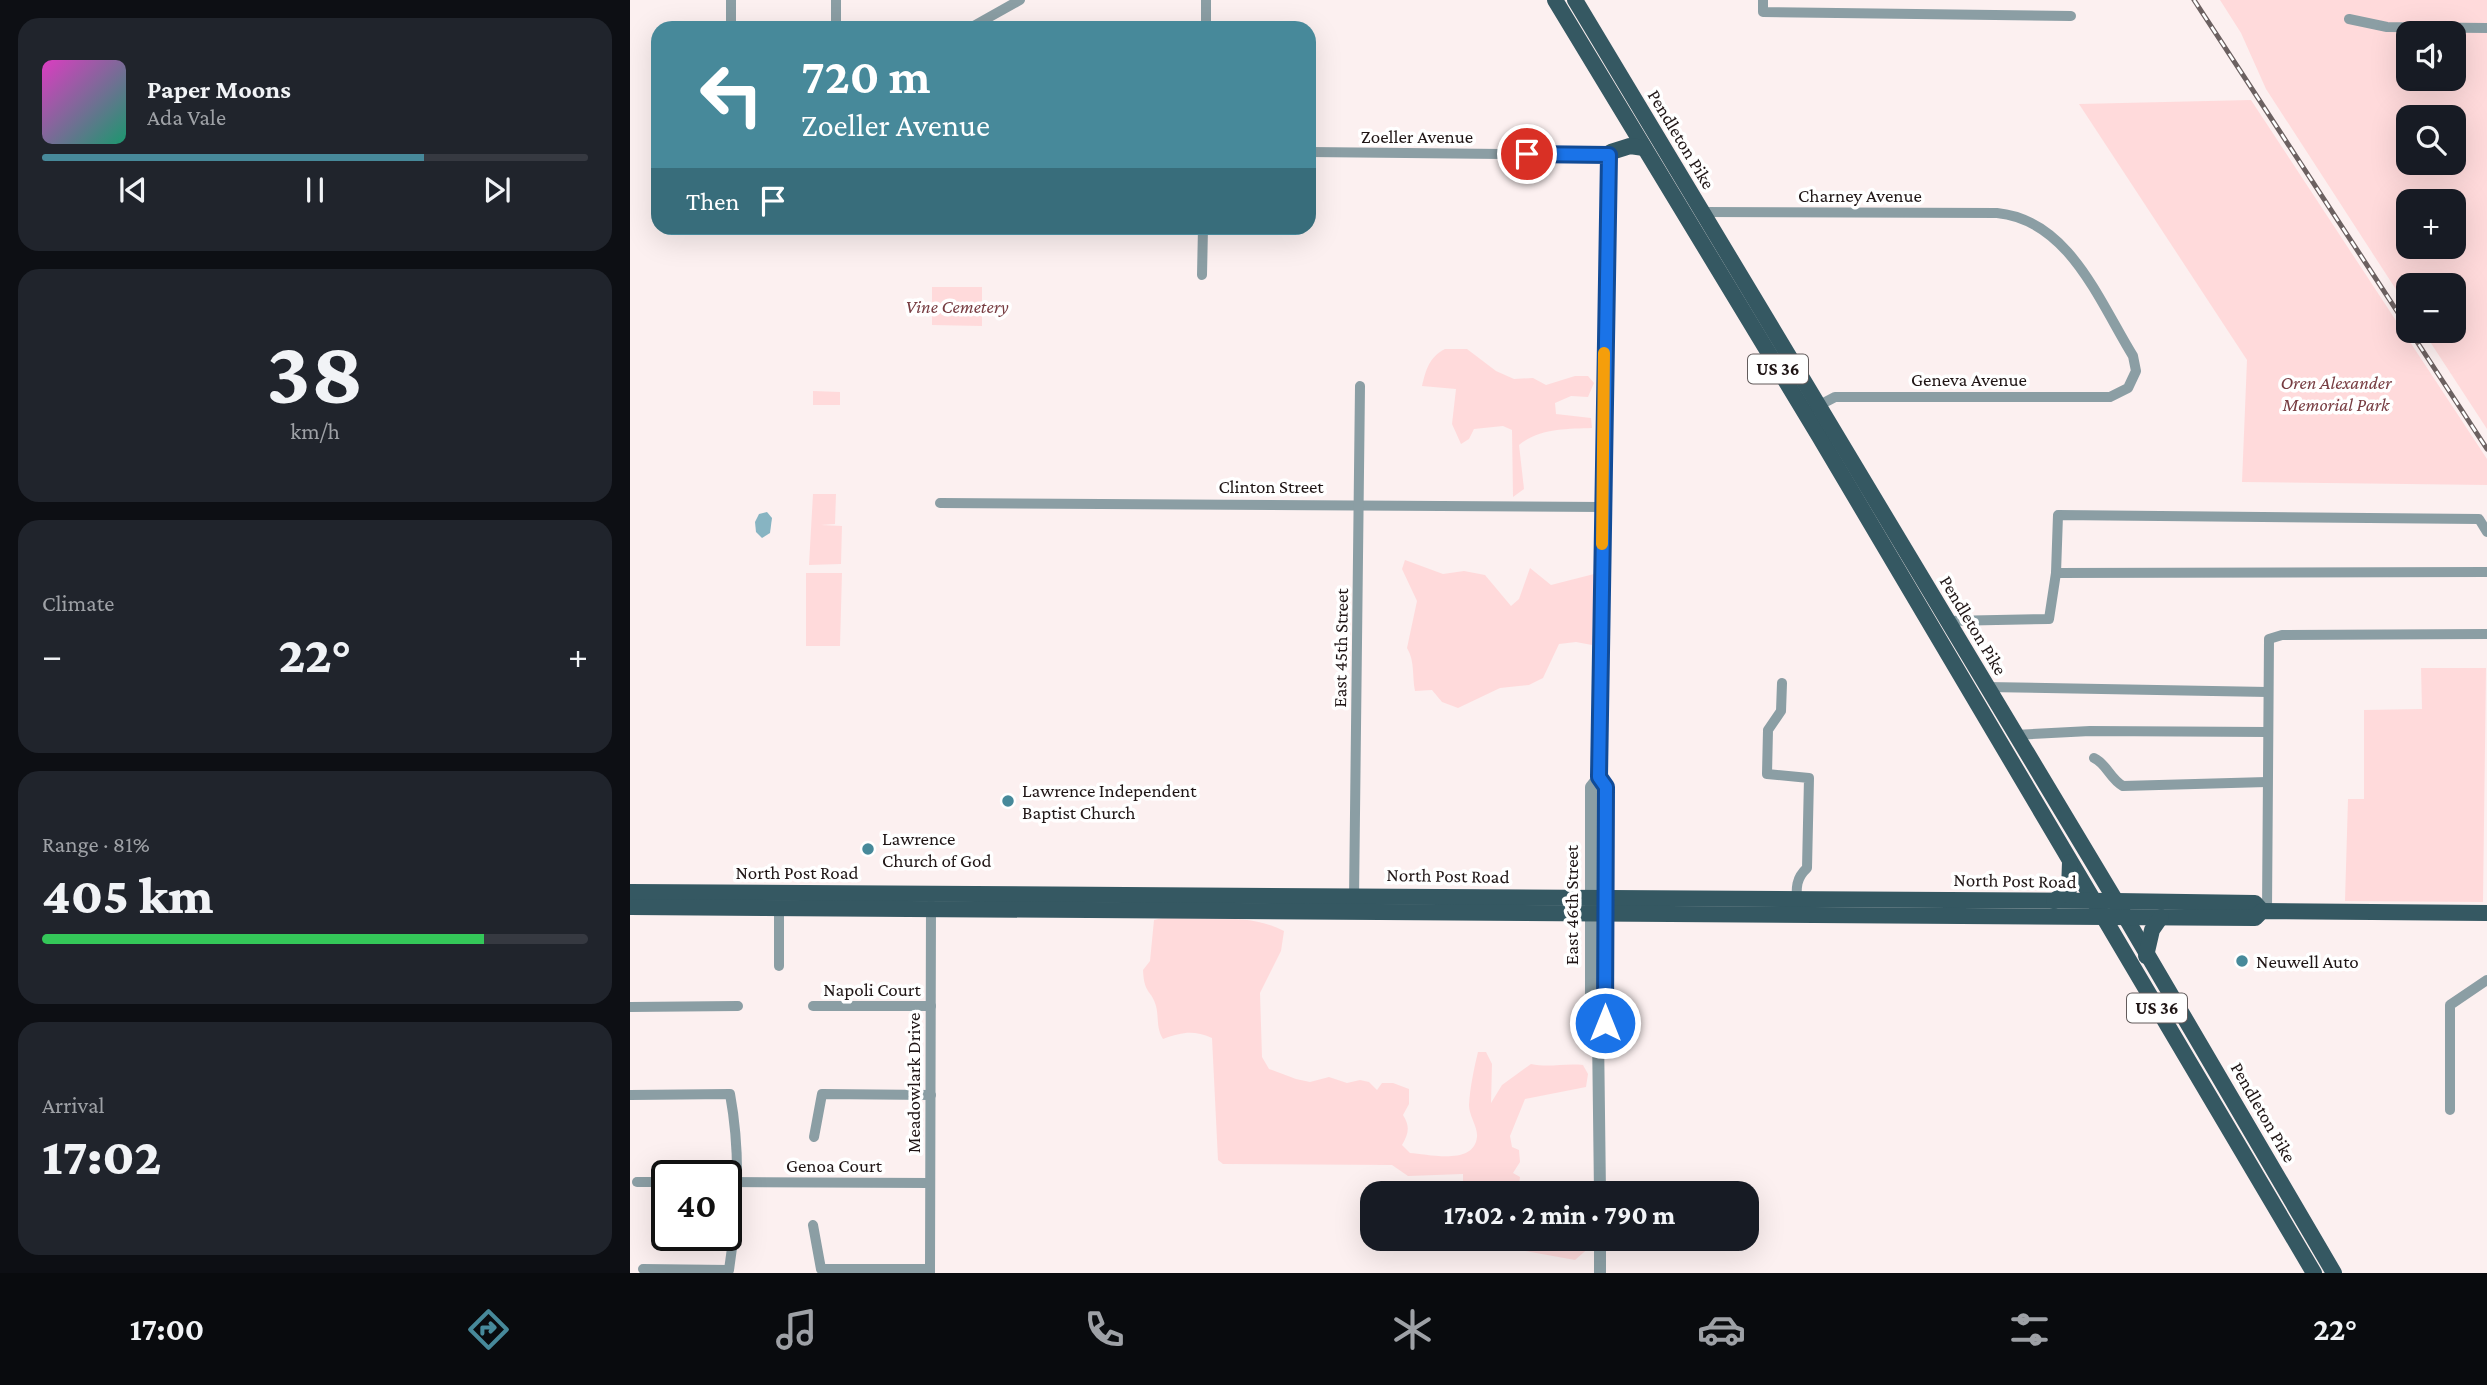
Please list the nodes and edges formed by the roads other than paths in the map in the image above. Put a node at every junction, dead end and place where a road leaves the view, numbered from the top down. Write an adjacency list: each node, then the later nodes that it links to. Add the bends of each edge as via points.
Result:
1 (731, 0): 10 (street)
2 (836, 0): 11 (street)
3 (1020, 0): 12 (street)
4 (1206, 0): 13 (street)
5 (1555, 0): 15 (main road, Pendleton Pike / US 36)
6 (1575, 0): 19 (main road, Pendleton Pike / US 36)
7 (1763, 0): 8 (street, via 1763,12)
8 (2071, 16)
9 (2349, 19): 14 (street, via 2387,27)
10 (731, 21)
11 (836, 21)
12 (982, 21)
13 (1206, 21)
14 (2487, 27)
15 (1628, 123): 16 (main road, Pendleton Pike / US 36); 18 (main road)
16 (1644, 148): 18 (main road, via 1630,146); 24 (main road, Pendleton Pike / US 36)
17 (1316, 152): 18 (street, Zoeller Avenue)
18 (1610, 153): 27 (street, East 46th Street)
19 (1702, 212): 22 (street, Charney Avenue, via 2017,216 2046,230 2071,255 2133,356); 24 (main road, Pendleton Pike / US 36)
20 (1203, 235): 21 (street)
21 (1202, 275)
22 (2132, 383): 24 (street, Geneva Avenue, via 2110,397 1835,397)
23 (1360, 386): 26 (street, East 45th Street)
24 (1812, 410): 31 (main road, Pendleton Pike / US 36); 40 (main road, Pendleton Pike / US 36)
25 (940, 503): 26 (street, Clinton Street)
26 (1359, 504): 27 (street, Clinton Street); 46 (street, East 45th Street)
27 (1602, 507): 47 (street, East 46th Street, via 1599,777 1606,787)
28 (2487, 532): 30 (street, via 2479,519 2057,515)
29 (2487, 572): 30 (street)
30 (2056, 573): 31 (street, via 2049,619)
31 (1947, 621): 34 (main road, Pendleton Pike / US 36)
32 (2487, 634): 35 (street, via 2282,635 2269,639)
33 (1782, 683): 48 (street, via 1781,711 1768,730 1767,774 1809,778 1807,868 1799,875)
34 (1986, 687): 35 (street); 37 (main road, Pendleton Pike / US 36)
35 (2268, 692): 36 (street)
36 (2268, 732): 37 (street); 39 (street)
37 (2015, 735): 43 (main road, Pendleton Pike / US 36)
38 (2094, 758): 39 (street, via 2123,786)
39 (2267, 782): 51 (street)
40 (2070, 859): 42 (main road, via 2069,890); 45 (main road, Pendleton Pike / US 36)
41 (630, 892): 44 (main road, North Post Road)
42 (2054, 901): 45 (main road, North Post Road); 48 (main road, North Post Road)
43 (2116, 901): 45 (main road, North Post Road); 51 (main road, North Post Road, via 2255,903); 54 (main road, Pendleton Pike / US 36)
44 (931, 902): 46 (main road, North Post Road); 50 (main road, North Post Road); 61 (street, Meadowlark Drive)
45 (2095, 902): 53 (main road, Pendleton Pike / US 36)
46 (1354, 904): 47 (main road, North Post Road)
47 (1598, 905): 48 (main road, North Post Road); 68 (street, East 46th Street, via 1591,1025 1598,1033)
48 (1797, 906): 53 (main road, North Post Road)
49 (630, 908): 50 (main road, North Post Road)
50 (779, 908): 57 (street)
51 (2265, 911): 52 (main road, North Post Road); 55 (main road, North Post Road, via 2255,918)
52 (2487, 913)
53 (2104, 917): 54 (main road, North Post Road); 79 (main road, Pendleton Pike / US 36)
54 (2125, 917): 55 (main road, North Post Road); 56 (main road, Pendleton Pike / US 36)
55 (2161, 917): 56 (main road, via 2151,930)
56 (2147, 956): 80 (main road, Pendleton Pike / US 36)
57 (779, 966)
58 (2487, 980): 65 (street, via 2450,1005)
59 (738, 1006): 62 (street)
60 (813, 1006): 61 (street, Napoli Court)
61 (931, 1006): 64 (street, Meadowlark Drive)
62 (630, 1007)
63 (630, 1095): 67 (street, via 730,1094)
64 (931, 1096): 66 (street, via 822,1094); 72 (street, Meadowlark Drive)
65 (2450, 1110)
66 (814, 1138)
67 (738, 1160)
68 (1600, 1181)
69 (637, 1182): 70 (street)
70 (651, 1182)
71 (742, 1182): 72 (street, Genoa Court)
72 (930, 1183): 77 (street, Meadowlark Drive)
73 (813, 1225): 77 (street, via 821,1269)
74 (732, 1251): 76 (street, via 729,1270)
75 (1600, 1251): 78 (street)
76 (643, 1269)
77 (930, 1271)
78 (1601, 1273)
79 (2314, 1273)
80 (2334, 1273)

